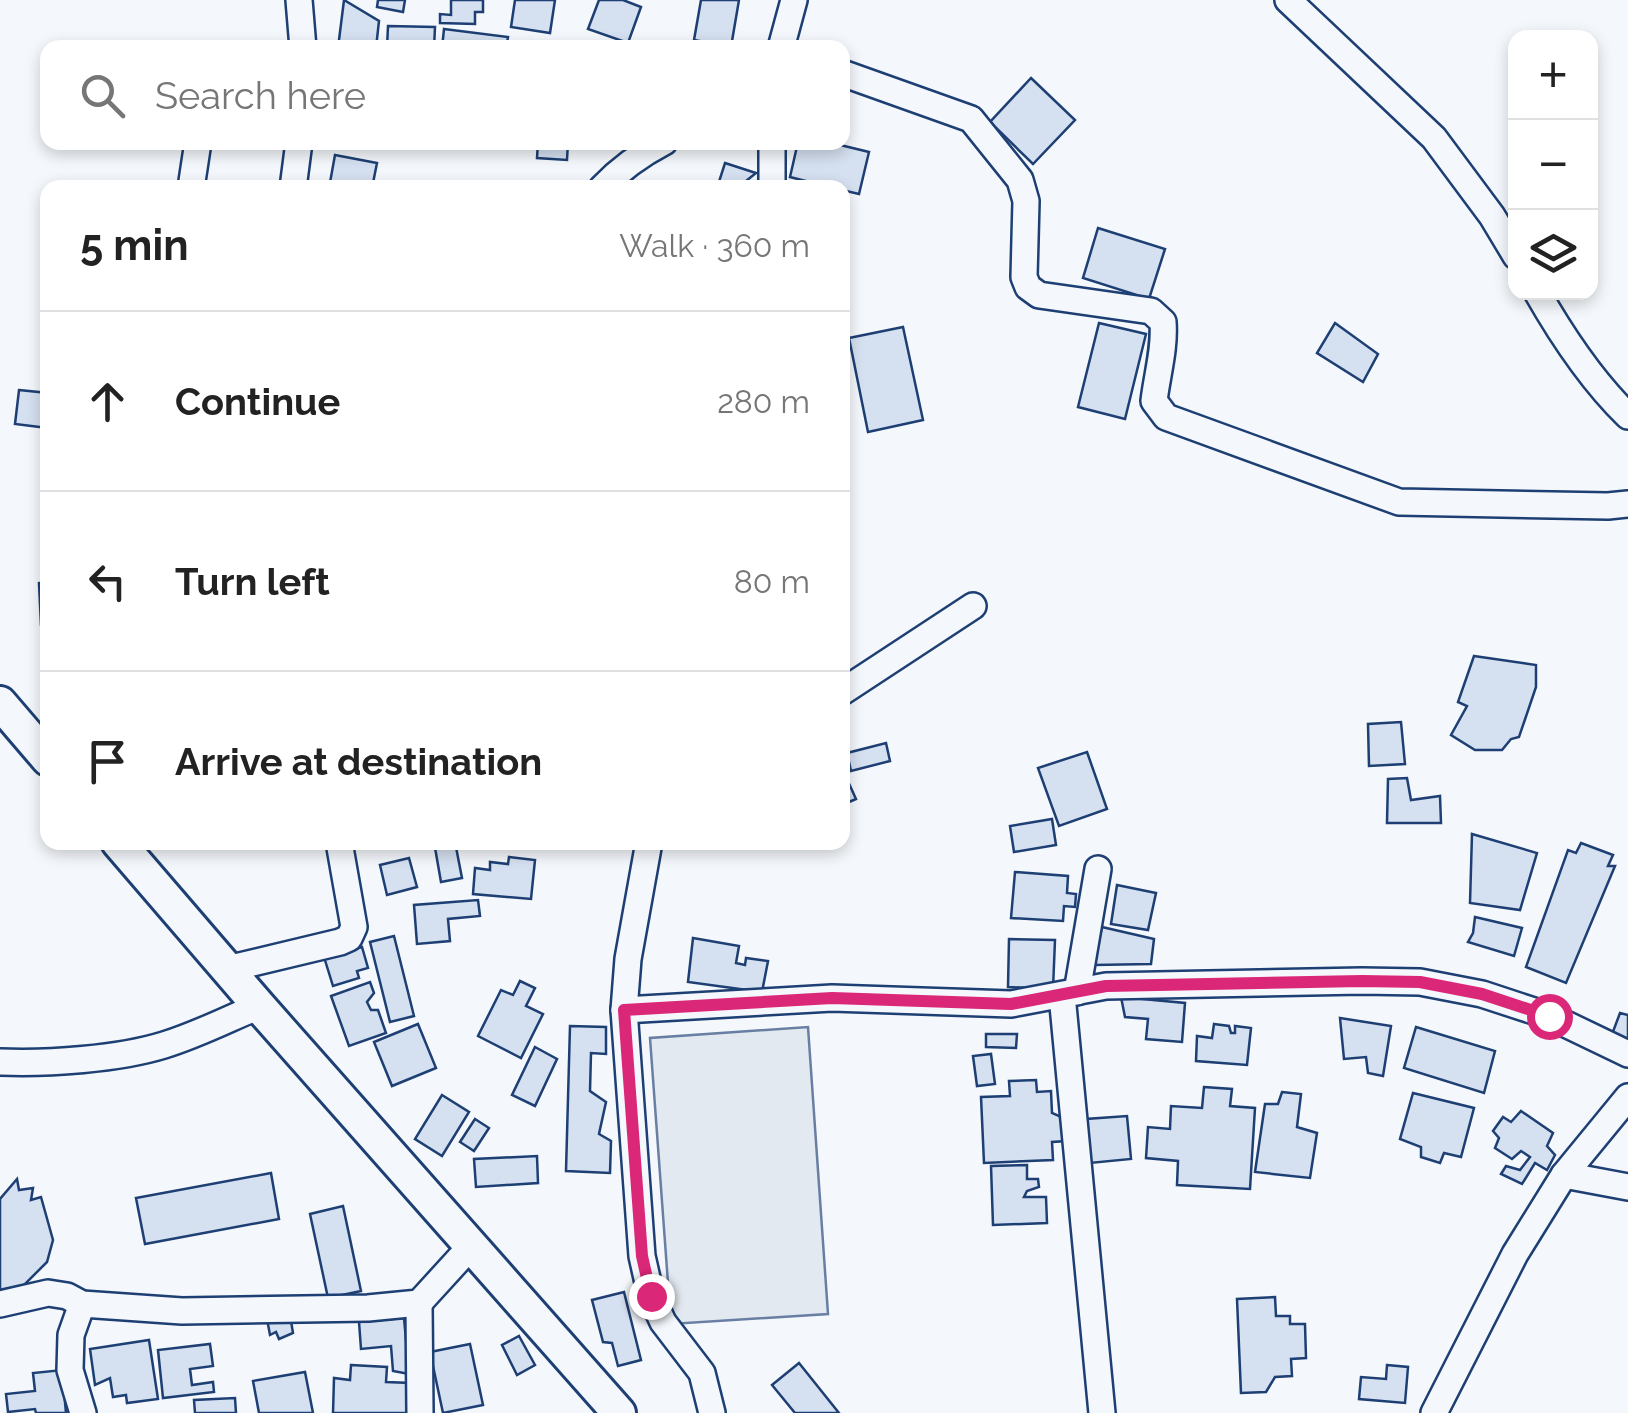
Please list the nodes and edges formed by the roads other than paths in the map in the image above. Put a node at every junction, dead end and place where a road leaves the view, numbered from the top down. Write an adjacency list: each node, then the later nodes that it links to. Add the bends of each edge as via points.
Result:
1 (299, 0): 4 (street)
2 (794, 0): 5 (street)
3 (1288, 0): 15 (street, via 1434,138)
4 (302, 40)
5 (783, 40)
6 (850, 76): 18 (street, via 971,119 1020,180 1028,287 1039,295 1150,310 1163,322 1154,401 1166,417 1398,502)
7 (197, 150): 11 (street)
8 (297, 150): 12 (street)
9 (649, 150): 13 (street)
10 (772, 150): 14 (street)
11 (192, 180)
12 (294, 180)
13 (609, 180)
14 (772, 180)
15 (1508, 243)
16 (1541, 300): 17 (street)
17 (1628, 416)
18 (1628, 504)
19 (972, 606): 20 (street)
20 (850, 687)
21 (0, 703): 22 (main road)
22 (40, 750)
23 (125, 850): 27 (main road)
24 (340, 850): 27 (street, via 354,927 349,938)
25 (648, 850): 30 (street)
26 (1098, 869): 28 (street)
27 (227, 969): 29 (main road)
28 (1070, 994): 30 (street, via 1011,1004 832,998); 31 (street, via 1106,986 1420,982 1549,1016); 44 (street)
29 (260, 1006): 32 (street, via 163,1046); 36 (main road)
30 (624, 1010): 43 (street, via 642,1256 651,1296 702,1372)
31 (1628, 1054)
32 (0, 1062)
33 (1628, 1097): 34 (street)
34 (1564, 1175): 35 (street); 45 (street, via 1515,1254)
35 (1628, 1187)
36 (471, 1246): 37 (street); 42 (main road)
37 (419, 1303): 39 (street, via 182,1311); 41 (street)
38 (0, 1304): 39 (street, via 48,1294)
39 (82, 1304): 40 (street, via 71,1335 70,1370)
40 (83, 1413)
41 (420, 1413)
42 (619, 1413)
43 (712, 1413)
44 (1102, 1413)
45 (1434, 1413)

